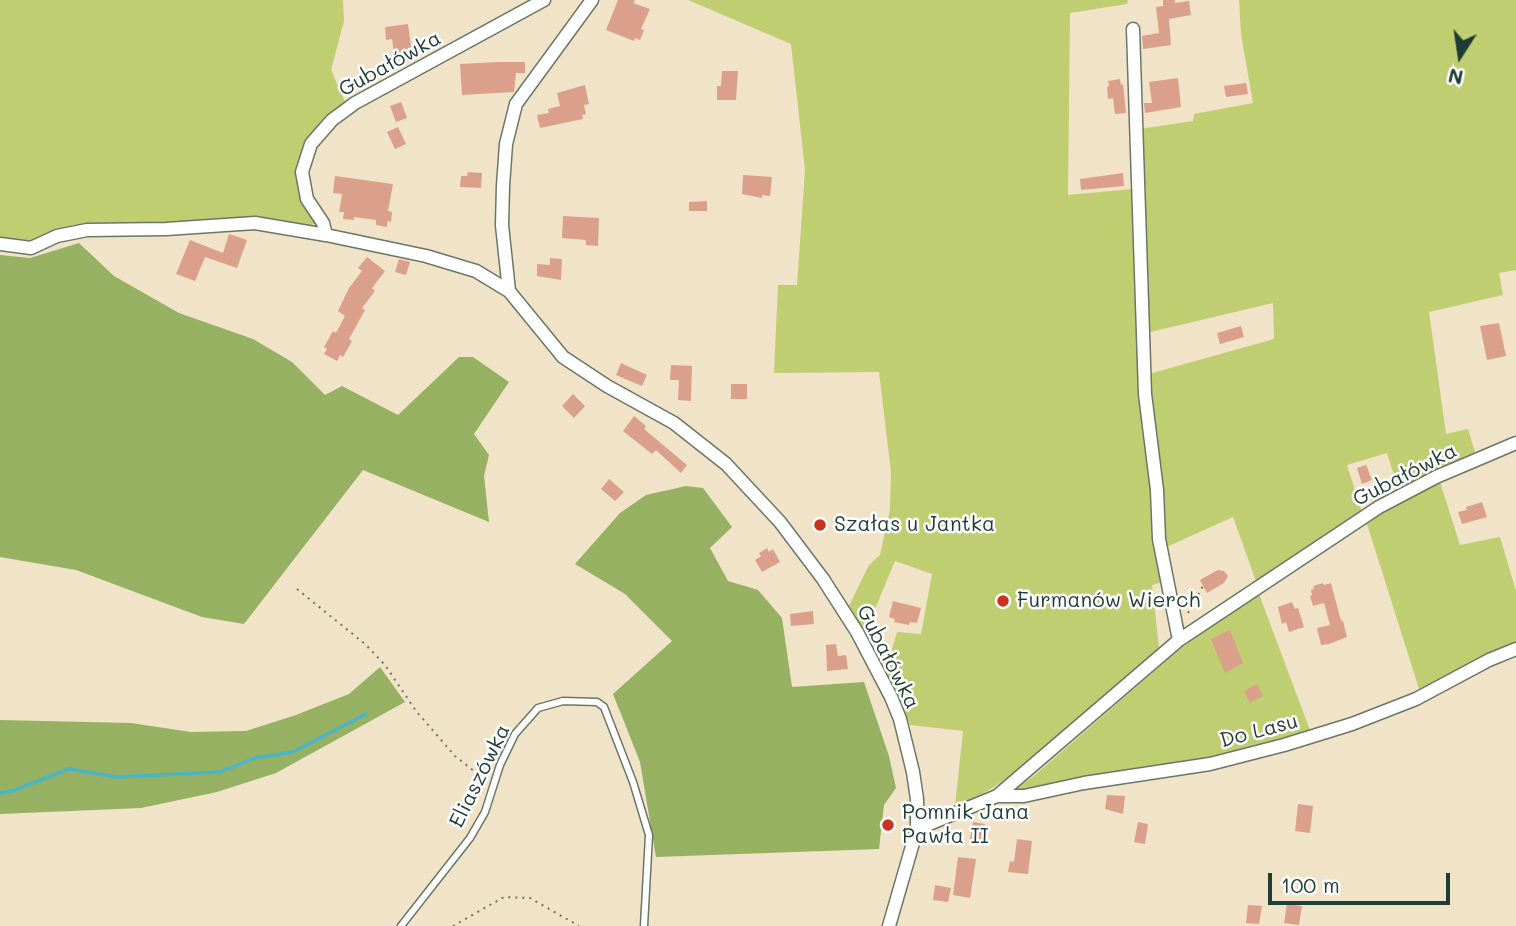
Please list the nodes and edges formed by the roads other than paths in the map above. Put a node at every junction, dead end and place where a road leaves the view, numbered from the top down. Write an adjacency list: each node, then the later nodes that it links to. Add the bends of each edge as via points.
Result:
1 (544, 0): 4 (street, Gubałówka, via 332,120 312,144 302,173 307,200)
2 (592, 0): 6 (street, via 516,104 506,144 503,186)
3 (1133, 29): 8 (street, via 1145,394 1159,539)
4 (326, 235): 5 (street, via 255,223 87,230 31,248); 6 (street, via 476,271)
5 (0, 244)
6 (509, 291): 11 (street, Gubałówka, via 563,358 674,423 726,464 824,579 896,708 913,772)
7 (1516, 443): 8 (street, Gubałówka, via 1379,507)
8 (1178, 633): 10 (street, Gubałówka)
9 (1516, 649): 10 (street, Do Lasu, via 1416,699 1284,745 1210,764 1024,796)
10 (997, 796): 11 (street, Gubałówka)
11 (916, 829): 14 (street)
12 (401, 926): 13 (lane, Eliaszówka, via 470,838 515,734 538,708 563,701 597,702 604,707 633,782 649,835)
13 (644, 926)
14 (889, 926)

